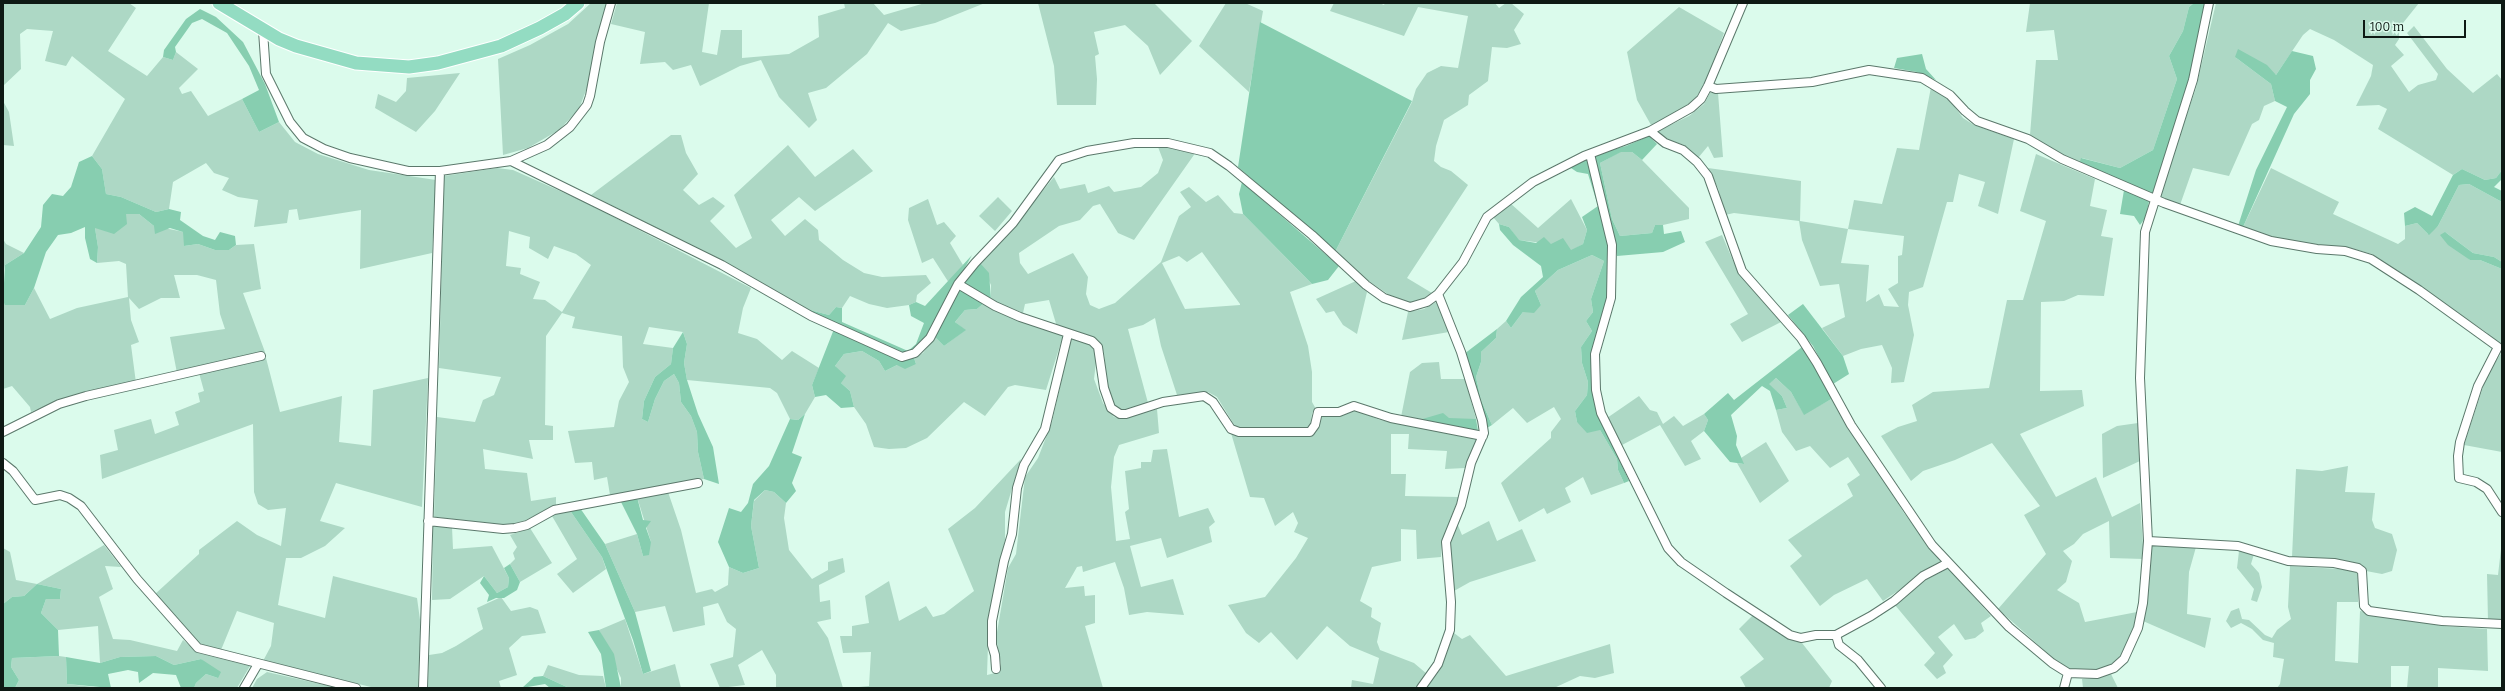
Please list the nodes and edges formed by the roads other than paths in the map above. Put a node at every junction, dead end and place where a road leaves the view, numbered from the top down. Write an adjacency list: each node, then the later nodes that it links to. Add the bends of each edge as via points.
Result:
1 (219, 3): 6 (main road)
2 (578, 3): 6 (main road, via 565,14 514,41 469,56 423,66 368,64 343,60 296,46)
3 (611, 3): 10 (street, via 600,42 590,96 582,111 570,127 547,145)
4 (1743, 3): 7 (street)
5 (2210, 3): 12 (street, via 2193,80 2164,177)
6 (263, 30): 11 (street, via 266,74 290,122 303,138 350,158 408,171)
7 (1708, 86): 8 (street, via 1701,99 1691,108); 12 (street, via 1716,88 1812,82 1869,70 1922,78 1950,95 1978,121 2028,139 2081,168)
8 (1650, 131): 9 (street); 24 (street, via 1665,143 1683,150 1708,176 1742,271 1801,338 1851,425 1909,514)
9 (1590, 154): 14 (street, via 1556,168 1487,216 1463,262); 26 (street, via 1612,245 1611,298 1595,354 1596,390 1601,413 1668,548 1681,562 1790,635 1801,638)
10 (511, 161): 11 (street); 13 (street, via 722,265 799,309 896,355 915,354 930,338)
11 (440, 171): 22 (street)
12 (2154, 199): 21 (street, via 2271,241 2359,254 2420,290 2498,347 2478,386 2458,456 2459,478 2476,482 2487,489); 23 (street, via 2145,232 2140,378)
13 (958, 284): 14 (street, via 1013,223 1059,160 1087,151 1134,143 1168,143 1210,153 1230,166 1384,298 1410,307 1426,302); 15 (street, via 995,306)
14 (1438, 294): 18 (street, via 1482,420)
15 (1068, 334): 18 (street, via 1092,341 1098,347 1104,388 1111,408 1120,414 1163,402 1204,396 1213,402 1232,429 1239,432 1310,432 1315,425 1318,412 1339,412 1350,406 1364,408 1391,418); 28 (street, via 1045,429 1024,465 1017,488 1012,534 992,621)
16 (261, 356): 17 (street, via 86,396 59,404)
17 (3, 432)
18 (1483, 436): 33 (street, via 1471,463 1464,494 1446,542 1451,602 1450,630 1438,664)
19 (3, 464): 27 (street, via 13,471 35,500 60,495 81,506 137,579 193,645 206,652)
20 (698, 483): 22 (street, via 554,510 527,525 515,528)
21 (2502, 512)
22 (428, 521): 32 (street)
23 (2148, 541): 25 (street, via 2238,546 2288,561 2355,567 2362,571 2364,606 2369,611 2464,623); 29 (street, via 2143,603 2138,628 2124,658 2114,668 2097,674)
24 (1948, 563): 26 (street, via 1923,576 1894,601 1871,616); 29 (street, via 2009,627)
25 (2502, 624)
26 (1836, 635): 34 (street, via 1839,646 1858,660)
27 (258, 664): 30 (street); 31 (street)
28 (996, 669)
29 (2068, 673): 35 (street)
30 (244, 688)
31 (356, 688)
32 (423, 688)
33 (1422, 688)
34 (1881, 688)
35 (2064, 688)

